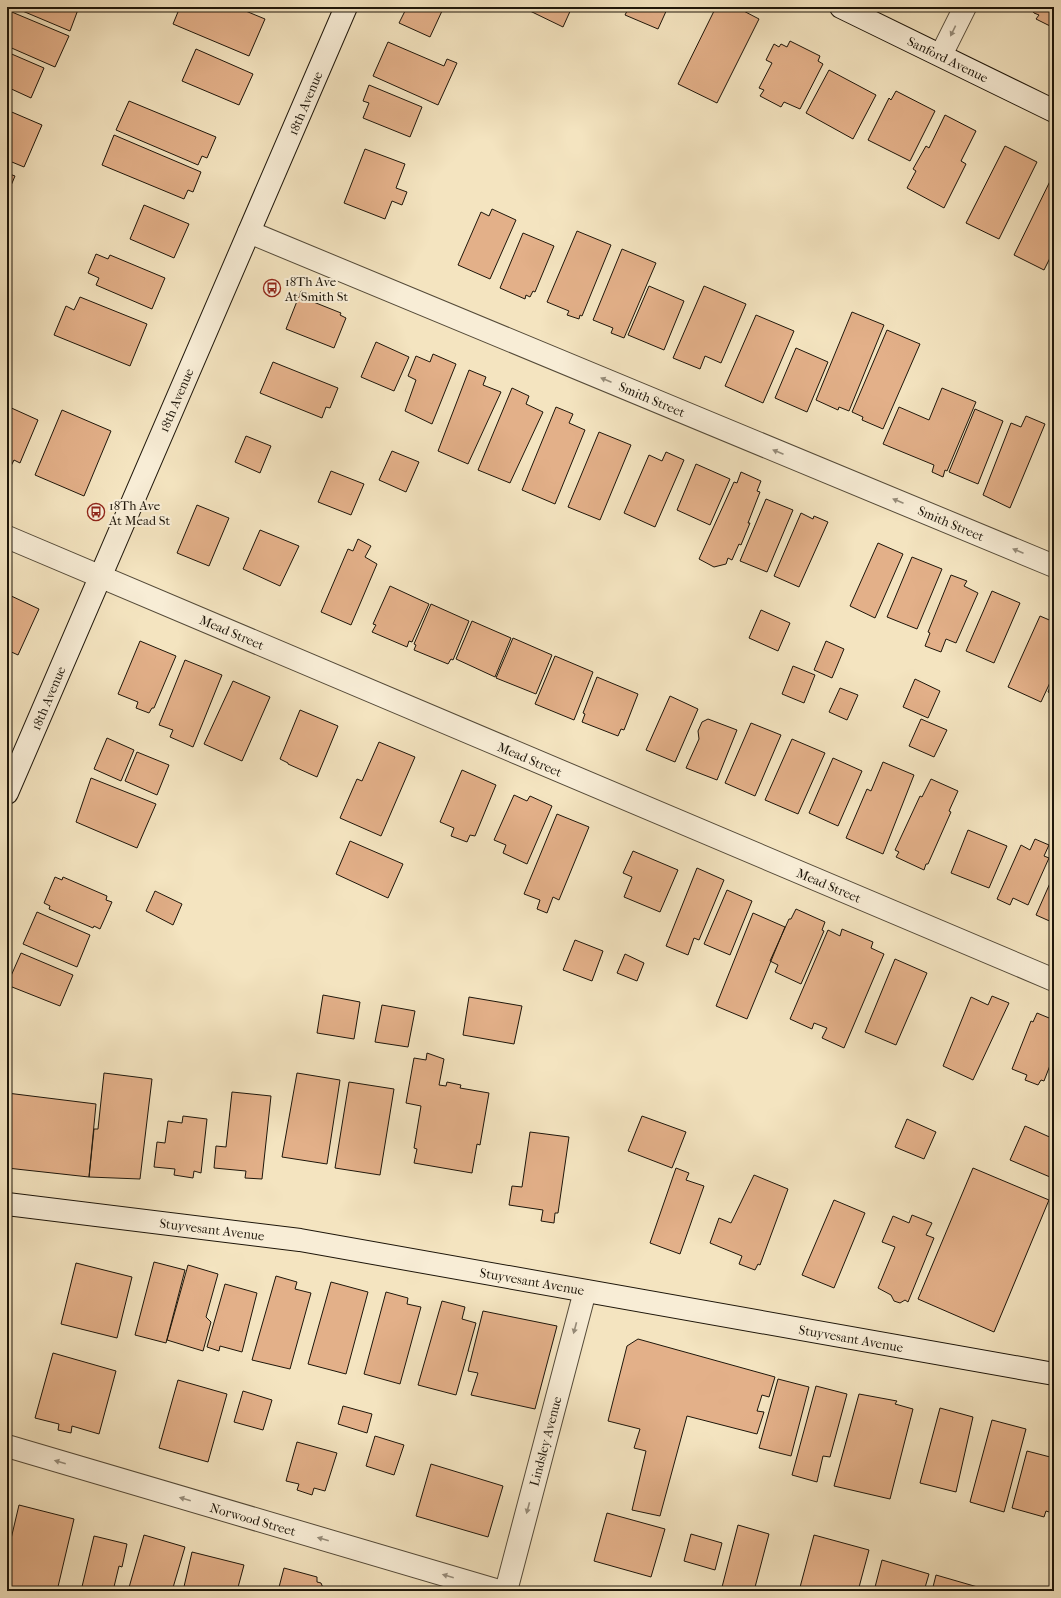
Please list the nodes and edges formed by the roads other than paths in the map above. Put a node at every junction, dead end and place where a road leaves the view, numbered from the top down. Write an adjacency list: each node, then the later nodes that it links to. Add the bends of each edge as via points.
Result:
1 (346, 7): 6 (street, 18th Avenue)
2 (841, 7): 4 (street, Sanford Avenue)
3 (965, 7): 4 (street, one-way to 4)
4 (941, 55): 5 (street, Sanford Avenue)
5 (1054, 111)
6 (249, 232): 8 (street, Smith Street, one-way to 6); 9 (street, 18th Avenue)
7 (7, 537): 9 (street, Mead Street)
8 (1054, 566)
9 (100, 577): 10 (street, 18th Avenue); 11 (street, Mead Street)
10 (7, 793)
11 (1054, 980)
12 (7, 1204): 13 (street, Stuyvesant Avenue, via 300,1240)
13 (585, 1291): 14 (street, Stuyvesant Avenue); 17 (street, Lindsley Avenue, one-way to 17)
14 (1054, 1374)
15 (7, 1446): 16 (street, Norwood Street, one-way to 15)
16 (499, 1591)
17 (506, 1591)

